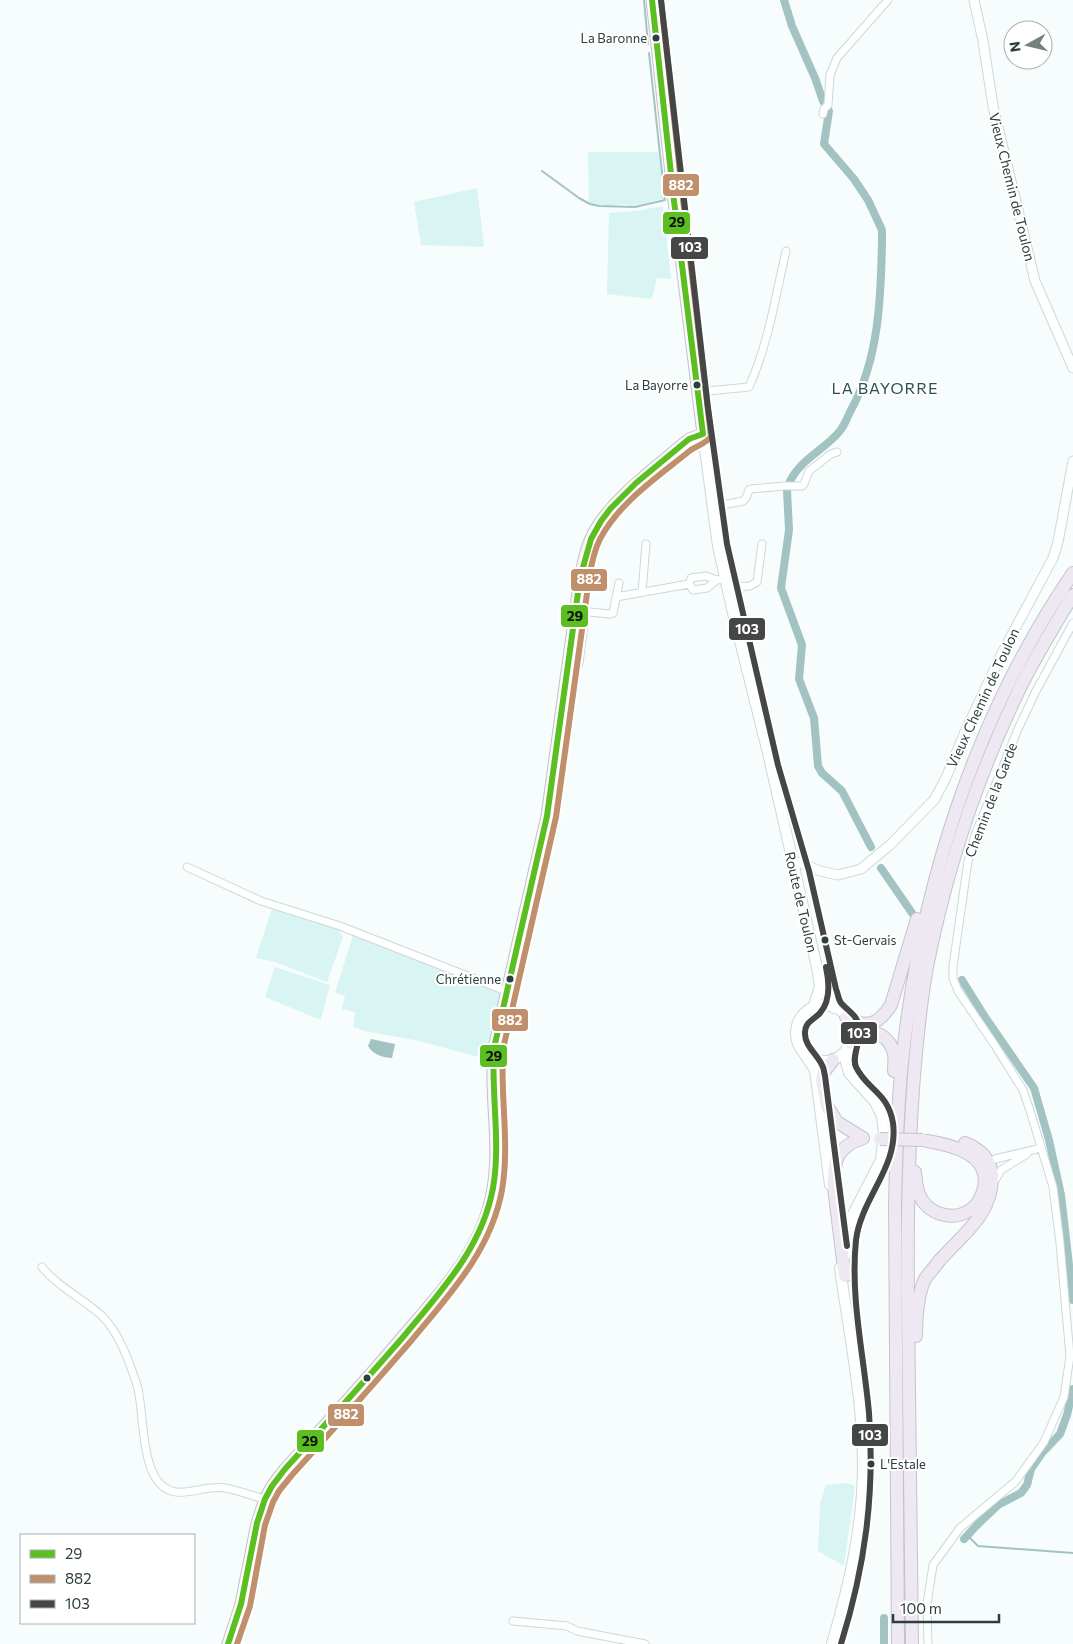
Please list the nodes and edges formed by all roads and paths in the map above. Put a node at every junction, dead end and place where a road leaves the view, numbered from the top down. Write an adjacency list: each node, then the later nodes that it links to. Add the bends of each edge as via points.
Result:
1 (652, 0): 7 (main road, Route de Toulon)
2 (888, 0): 4 (street, via 837,58 830,75)
3 (974, 0): 6 (street, Vieux Chemin de Toulon, via 993,106 1035,281)
4 (825, 110)
5 (786, 251): 7 (street, via 771,322 749,387)
6 (1073, 368)
7 (697, 392): 8 (main road, Route de Toulon)
8 (699, 409): 9 (main road, Route de Toulon); 10 (main road)
9 (703, 434): 10 (main road); 13 (main road, Route de Toulon)
10 (689, 439): 24 (main road, via 610,508 593,534 580,578)
11 (838, 452): 13 (street, via 809,471 802,486 751,489 743,501)
12 (1073, 461): 29 (street, Vieux Chemin de Toulon, via 1053,558 1002,653 934,800 861,869 838,875)
13 (712, 507): 17 (main road, Route de Toulon)
14 (646, 544): 20 (street)
15 (762, 544): 17 (street, via 758,582 750,586)
16 (1073, 573): 26 (highway, via 1008,685)
17 (723, 582): 19 (street, via 693,590); 19 (street, via 706,576 691,578); 25 (main road, Route de Toulon)
18 (618, 583): 22 (street)
19 (689, 584): 20 (street)
20 (642, 592): 22 (street)
21 (1073, 595): 27 (highway, via 1019,690)
22 (616, 597): 24 (street, via 613,613 589,612 585,616 579,664)
23 (1073, 623): 40 (street, Chemin de la Garde, via 1022,721 975,835 953,966 958,991 1023,1090)
24 (568, 665): 30 (main road, via 546,824)
25 (770, 767): 29 (main road, Route de Toulon); 29 (main road, Route de Toulon, via 789,849)
26 (961, 792): 33 (highway, via 942,837 891,1005 883,1016 871,1023 857,1023); 47 (highway, via 916,958 898,1110 895,1206)
27 (955, 854): 41 (highway, via 932,974 921,1054 915,1156 919,1196 939,1214 963,1214 976,1204); 46 (highway, via 927,970 918,1028 910,1134)
28 (187, 866): 30 (street, via 261,901 340,926)
29 (797, 869): 31 (main road, Route de Toulon, via 820,987); 32 (main road, Route de Toulon)
30 (506, 991): 45 (main road, via 492,1068 496,1160 488,1212 480,1235 442,1290 285,1469)
31 (813, 1008): 32 (main road); 35 (main road, via 800,1019 796,1028 798,1045)
32 (834, 1008): 33 (main road)
33 (846, 1017): 34 (main road, via 851,1033)
34 (848, 1046): 36 (main road); 43 (main road, via 846,1062 849,1073 876,1102 884,1133 881,1160 852,1216); 47 (highway, via 860,1035 875,1033 888,1040 894,1055 889,1273 892,1540)
35 (803, 1052): 36 (main road, via 817,1060); 37 (main road, via 815,1070)
36 (833, 1060): 38 (highway, via 822,1080 827,1106 837,1122)
37 (820, 1099): 38 (highway, via 834,1126 846,1134); 44 (main road)
38 (863, 1138): 39 (highway, bridge); 43 (highway, via 846,1145 834,1174)
39 (925, 1140): 41 (highway, via 960,1149); 41 (highway, via 966,1143 979,1151)
40 (1041, 1148): 41 (street); 41 (street, via 999,1158); 54 (street, Chemin de la Garde, via 1053,1187 1060,1243 1070,1356 1064,1397 1044,1442 1016,1480 960,1528 933,1565 927,1604)
41 (990, 1167): 46 (highway, via 992,1186 987,1204 973,1226 926,1278 919,1300)
42 (42, 1267): 45 (street, via 100,1314 113,1330 137,1387 147,1454 160,1484 179,1493 224,1488)
43 (845, 1276): 44 (main road)
44 (849, 1329): 51 (main road, via 860,1412 862,1485 851,1576)
45 (265, 1500): 49 (main road, via 242,1604)
46 (910, 1522): 53 (highway)
47 (898, 1576): 52 (highway)
48 (513, 1621): 50 (street, via 566,1626)
49 (228, 1644)
50 (645, 1644)
51 (832, 1644)
52 (898, 1644)
53 (912, 1644)
54 (928, 1644)

